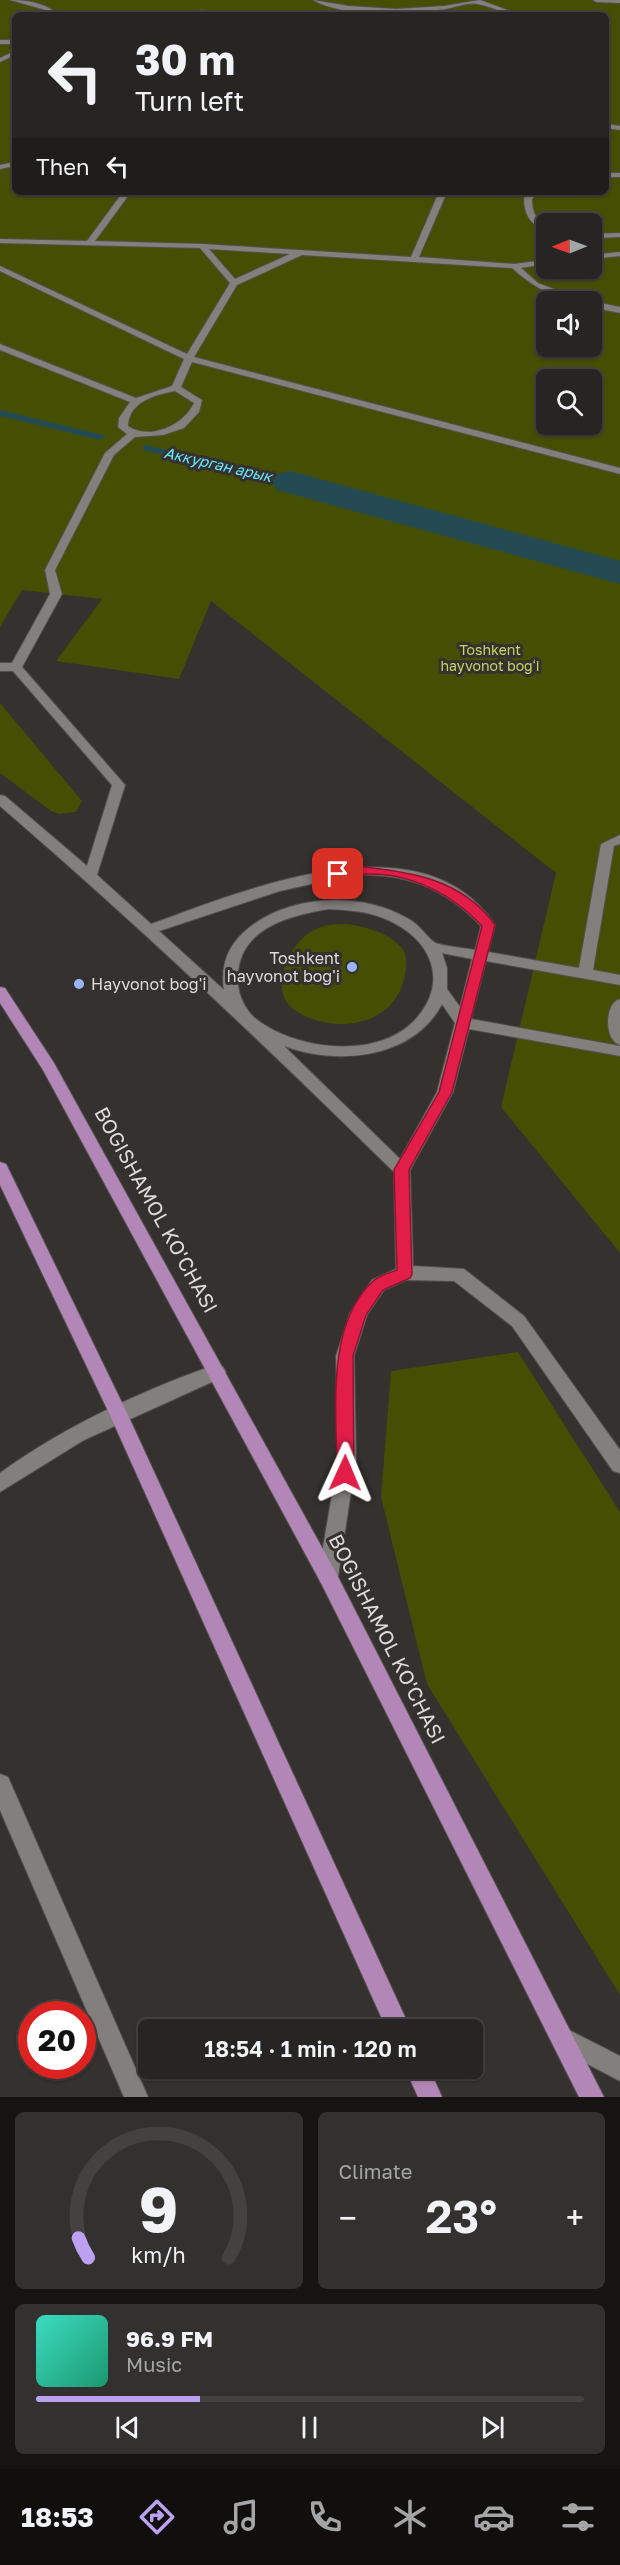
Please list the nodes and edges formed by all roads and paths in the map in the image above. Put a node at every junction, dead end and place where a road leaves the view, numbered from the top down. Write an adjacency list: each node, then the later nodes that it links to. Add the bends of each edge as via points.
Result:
1 (13, 0): 6 (street)
2 (596, 0): 5 (street)
3 (319, 1): 7 (street); 8 (street, via 360,9)
4 (476, 1): 9 (street); 10 (street)
5 (620, 1)
6 (52, 12)
7 (348, 12)
8 (415, 12)
9 (437, 12)
10 (509, 12)
11 (125, 195): 18 (street)
12 (442, 195): 23 (street)
13 (531, 195): 14 (street, via 527,208)
14 (536, 224)
15 (620, 235): 16 (street)
16 (602, 236)
17 (0, 241): 18 (street)
18 (90, 242): 19 (street)
19 (202, 246): 20 (street); 27 (street)
20 (299, 253): 23 (street); 27 (street)
21 (620, 254): 22 (street)
22 (602, 256)
23 (414, 260): 25 (street)
24 (536, 263): 25 (street)
25 (514, 266): 28 (street, via 535,285)
26 (0, 268): 32 (street)
27 (234, 283): 32 (street)
28 (552, 291)
29 (602, 306): 30 (street)
30 (620, 310)
31 (0, 347): 34 (street)
32 (189, 358): 33 (street); 36 (street)
33 (176, 388): 34 (street); 35 (street, via 199,402 196,411 176,430)
34 (136, 401): 35 (street, via 122,418 123,428)
35 (133, 434): 38 (street, via 110,453 50,570 56,594)
36 (620, 471)
37 (0, 667): 38 (street)
38 (15, 667): 41 (street, via 119,785)
39 (0, 799): 41 (street)
40 (620, 839): 45 (street, via 608,844)
41 (90, 876): 42 (street)
42 (149, 930): 44 (street, via 214,906 354,870 404,874 438,885 466,902 488,925); 50 (street)
43 (433, 947): 44 (street); 48 (street, via 442,969); 50 (street, via 415,929 390,914 360,906 329,904 270,919 248,935 234,955 229,978 234,1000)
44 (481, 955): 45 (street); 51 (street)
45 (585, 974): 46 (street)
46 (620, 980)
47 (0, 992): 57 (main road, BOGISHAMOL KO'CHASI, via 49,1067)
48 (441, 992): 50 (street, via 430,1015 408,1034 377,1047 343,1052 307,1049 274,1038); 51 (street)
49 (620, 1004): 52 (street, via 615,1021)
50 (249, 1021): 55 (street)
51 (463, 1023): 53 (street); 55 (street, via 446,1092)
52 (620, 1040)
53 (620, 1051)
54 (0, 1168): 58 (main road)
55 (402, 1170): 56 (street)
56 (405, 1274): 59 (street, via 458,1274 518,1321); 61 (street, via 378,1285 358,1313 345,1356 347,1459)
57 (217, 1372): 58 (street); 61 (main road, BOGISHAMOL KO'CHASI)
58 (118, 1413): 60 (street, via 33,1457); 63 (main road)
59 (620, 1465)
60 (0, 1484)
61 (328, 1577): 64 (main road, BOGISHAMOL KO'CHASI)
62 (0, 1785): 67 (street)
63 (394, 2019)
64 (563, 2038): 65 (street); 69 (main road, BOGISHAMOL KO'CHASI)
65 (620, 2069)
66 (422, 2079): 68 (main road)
67 (136, 2097)
68 (430, 2097)
69 (592, 2097)

